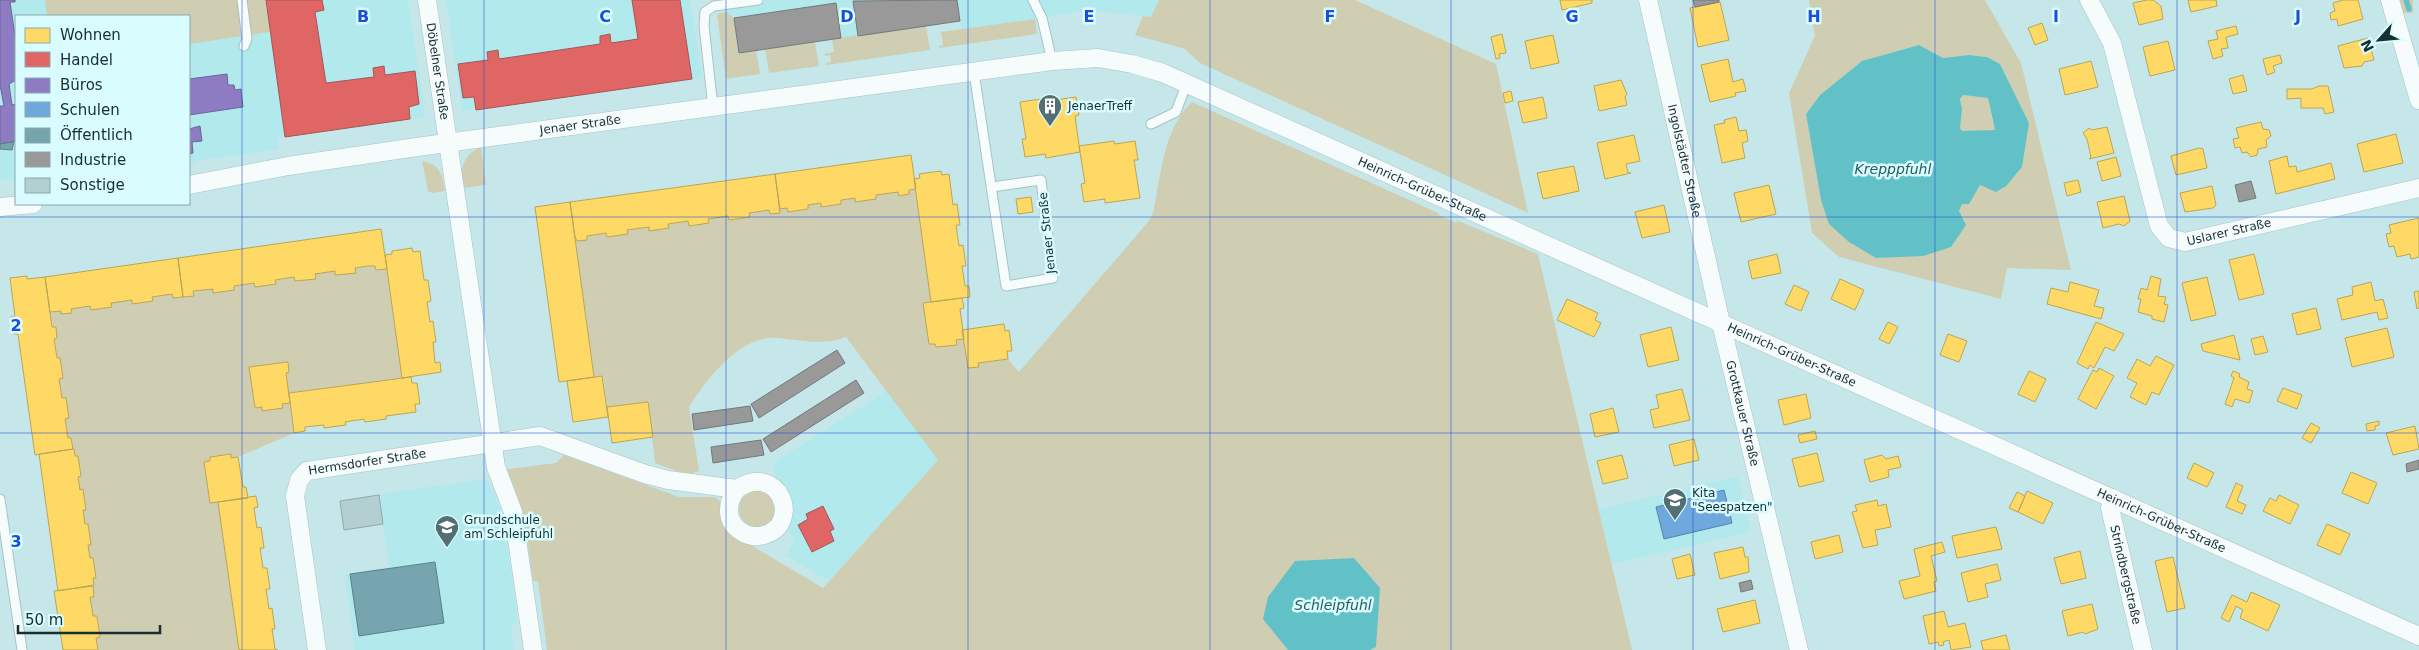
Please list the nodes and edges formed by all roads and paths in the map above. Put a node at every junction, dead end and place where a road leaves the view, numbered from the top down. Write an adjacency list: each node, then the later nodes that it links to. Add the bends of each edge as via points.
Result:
1 (242, 0): 8 (lane, via 248,39)
2 (427, 0): 16 (street, Döbelner Straße)
3 (758, 0): 14 (lane, via 714,6 705,12)
4 (1033, 0): 9 (lane, via 1042,18)
5 (1648, 0): 22 (street, Ingolstädter Straße)
6 (2089, 0): 19 (street, Uslarer Straße, via 2112,43 2159,226 2169,238 2185,242)
7 (2390, 0): 13 (street)
8 (244, 46)
9 (1052, 61): 10 (street, Jenaer Straße); 11 (street, Jenaer Straße, via 1098,58)
10 (974, 72): 14 (street, Jenaer Straße); 18 (lane, Jenaer Straße)
11 (1163, 73): 12 (street, Heinrich-Grüber-Straße)
12 (1186, 85): 15 (lane, via 1176,112); 22 (street, Heinrich-Grüber-Straße)
13 (2419, 100)
14 (713, 107): 16 (street, Jenaer Straße)
15 (1151, 124)
16 (447, 142): 17 (street, Jenaer Straße); 23 (street)
17 (190, 185)
18 (992, 187): 18 (lane, Jenaer Straße, via 1041,180 1053,278 1006,286)
19 (2419, 188)
20 (22, 205): 21 (street)
21 (0, 207)
22 (1721, 323): 25 (street, Heinrich-Grüber-Straße); 31 (street, Grottkauer Straße)
23 (492, 442): 24 (street, Hermsdorfer Straße, via 540,436 653,476); 29 (street, Hermsdorfer Straße, via 307,471 299,480 295,496); 30 (street, via 496,468 513,512)
24 (736, 489)
25 (2113, 498): 27 (street, Heinrich-Grüber-Straße); 32 (street, Strindbergstraße, via 2110,508)
26 (0, 499): 28 (lane)
27 (2419, 636)
28 (22, 650)
29 (317, 650)
30 (533, 650)
31 (1800, 650)
32 (2143, 650)

